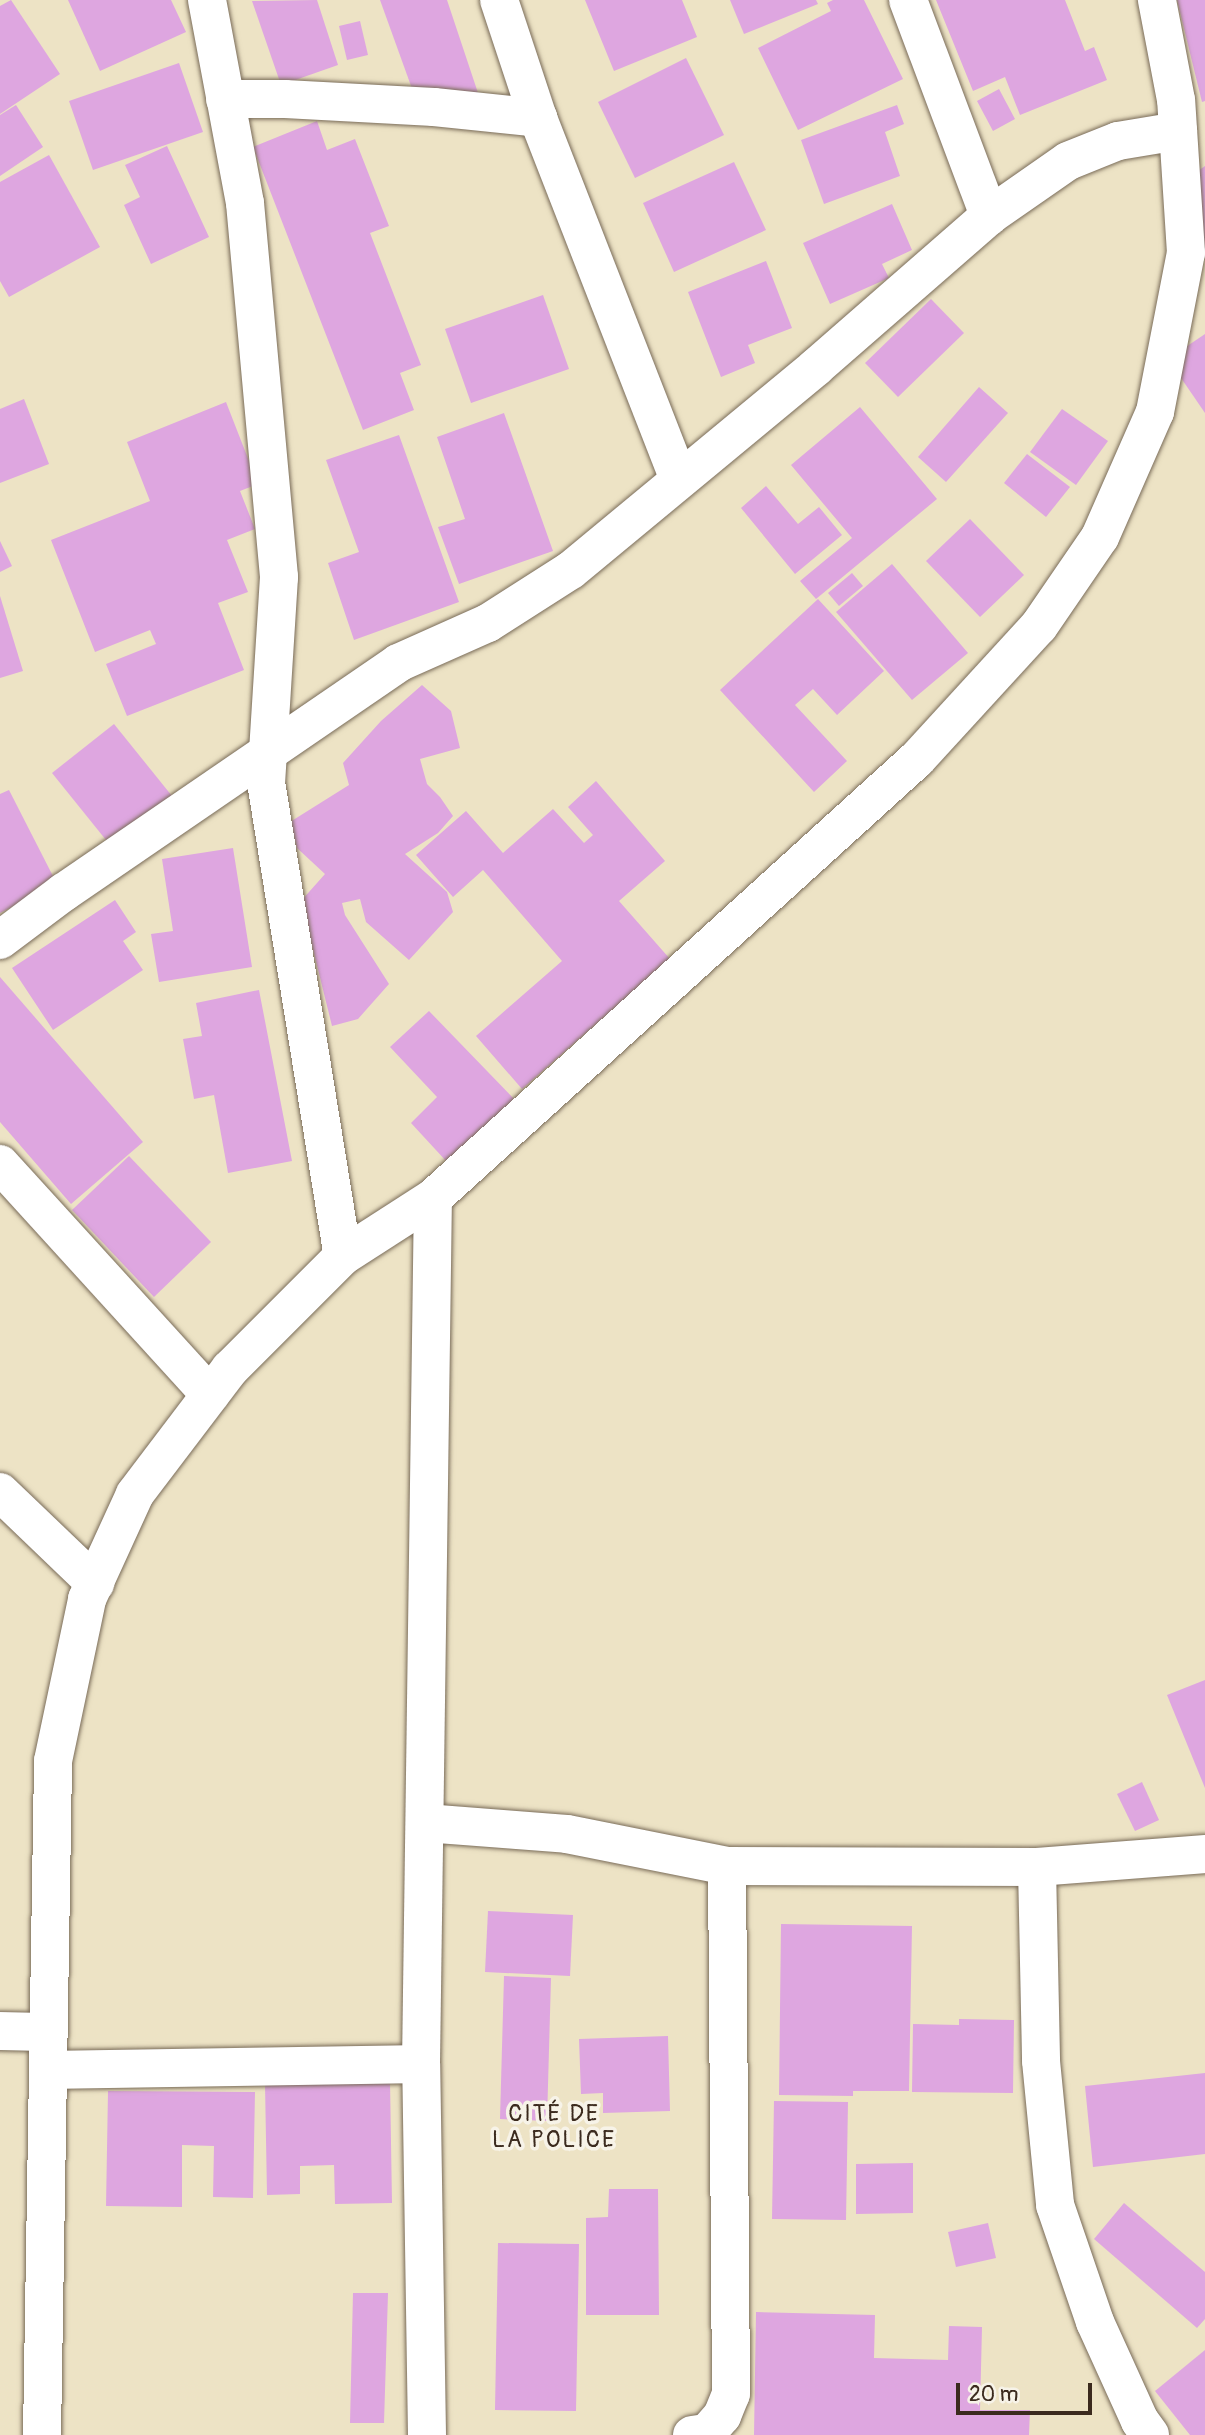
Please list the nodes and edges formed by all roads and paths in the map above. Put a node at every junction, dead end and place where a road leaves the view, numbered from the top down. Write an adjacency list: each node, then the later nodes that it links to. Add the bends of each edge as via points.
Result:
1 (206, 0): 5 (street)
2 (499, 0): 6 (street)
3 (908, 0): 8 (street)
4 (1157, 0): 7 (street)
5 (225, 99): 6 (street, via 420,106); 10 (street, via 245,204 279,577)
6 (538, 118): 9 (street)
7 (1178, 131): 8 (street, via 1118,141 1068,161); 13 (street, via 1186,253 1155,412 1100,537 1039,626 917,759)
8 (989, 216): 9 (street, via 816,367)
9 (678, 478): 10 (street, via 570,570 488,623 398,663)
10 (268, 754): 11 (street); 14 (street, via 267,782)
11 (0, 940)
12 (0, 1164): 15 (street)
13 (433, 1198): 14 (street); 18 (street)
14 (343, 1256): 15 (street, via 230,1369)
15 (210, 1395): 17 (street, via 135,1494)
16 (0, 1492): 17 (street)
17 (95, 1583): 23 (street, via 87,1599 53,1762)
18 (425, 1823): 20 (street, via 567,1834); 24 (street)
19 (1205, 1854): 21 (street)
20 (727, 1866): 21 (street); 28 (street, via 731,2393 722,2416 707,2434)
21 (1037, 1867): 29 (street, via 1041,2062 1055,2205 1095,2322)
22 (0, 2031): 23 (street)
23 (48, 2032): 25 (street)
24 (421, 2064): 25 (street); 27 (street)
25 (49, 2070): 26 (street)
26 (42, 2435)
27 (427, 2435)
28 (692, 2435)
29 (1150, 2435)

